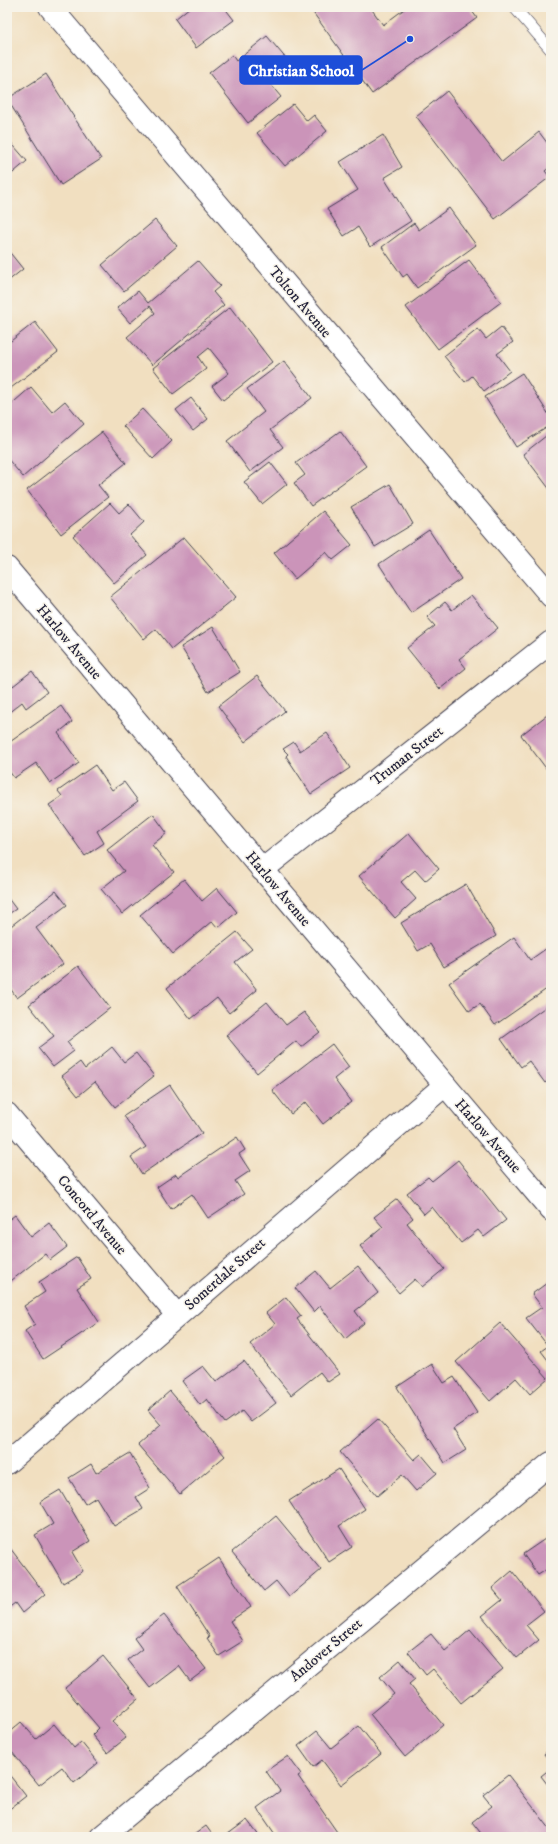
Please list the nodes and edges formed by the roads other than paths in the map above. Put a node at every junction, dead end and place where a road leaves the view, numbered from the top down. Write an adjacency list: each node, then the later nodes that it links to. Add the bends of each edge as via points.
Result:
1 (50, 7): 5 (street, Tolton Avenue)
2 (514, 7): 3 (lane)
3 (551, 50)
4 (7, 568): 7 (street, Harlow Avenue)
5 (551, 596)
6 (551, 642): 7 (street, Truman Street)
7 (262, 870): 8 (street, Harlow Avenue)
8 (445, 1085): 10 (street, Harlow Avenue); 11 (street, Somerdale Street)
9 (7, 1114): 11 (street, Concord Avenue)
10 (551, 1210)
11 (177, 1315): 12 (street, Somerdale Street)
12 (7, 1463)
13 (551, 1463): 14 (street, Andover Street)
14 (101, 1837)

